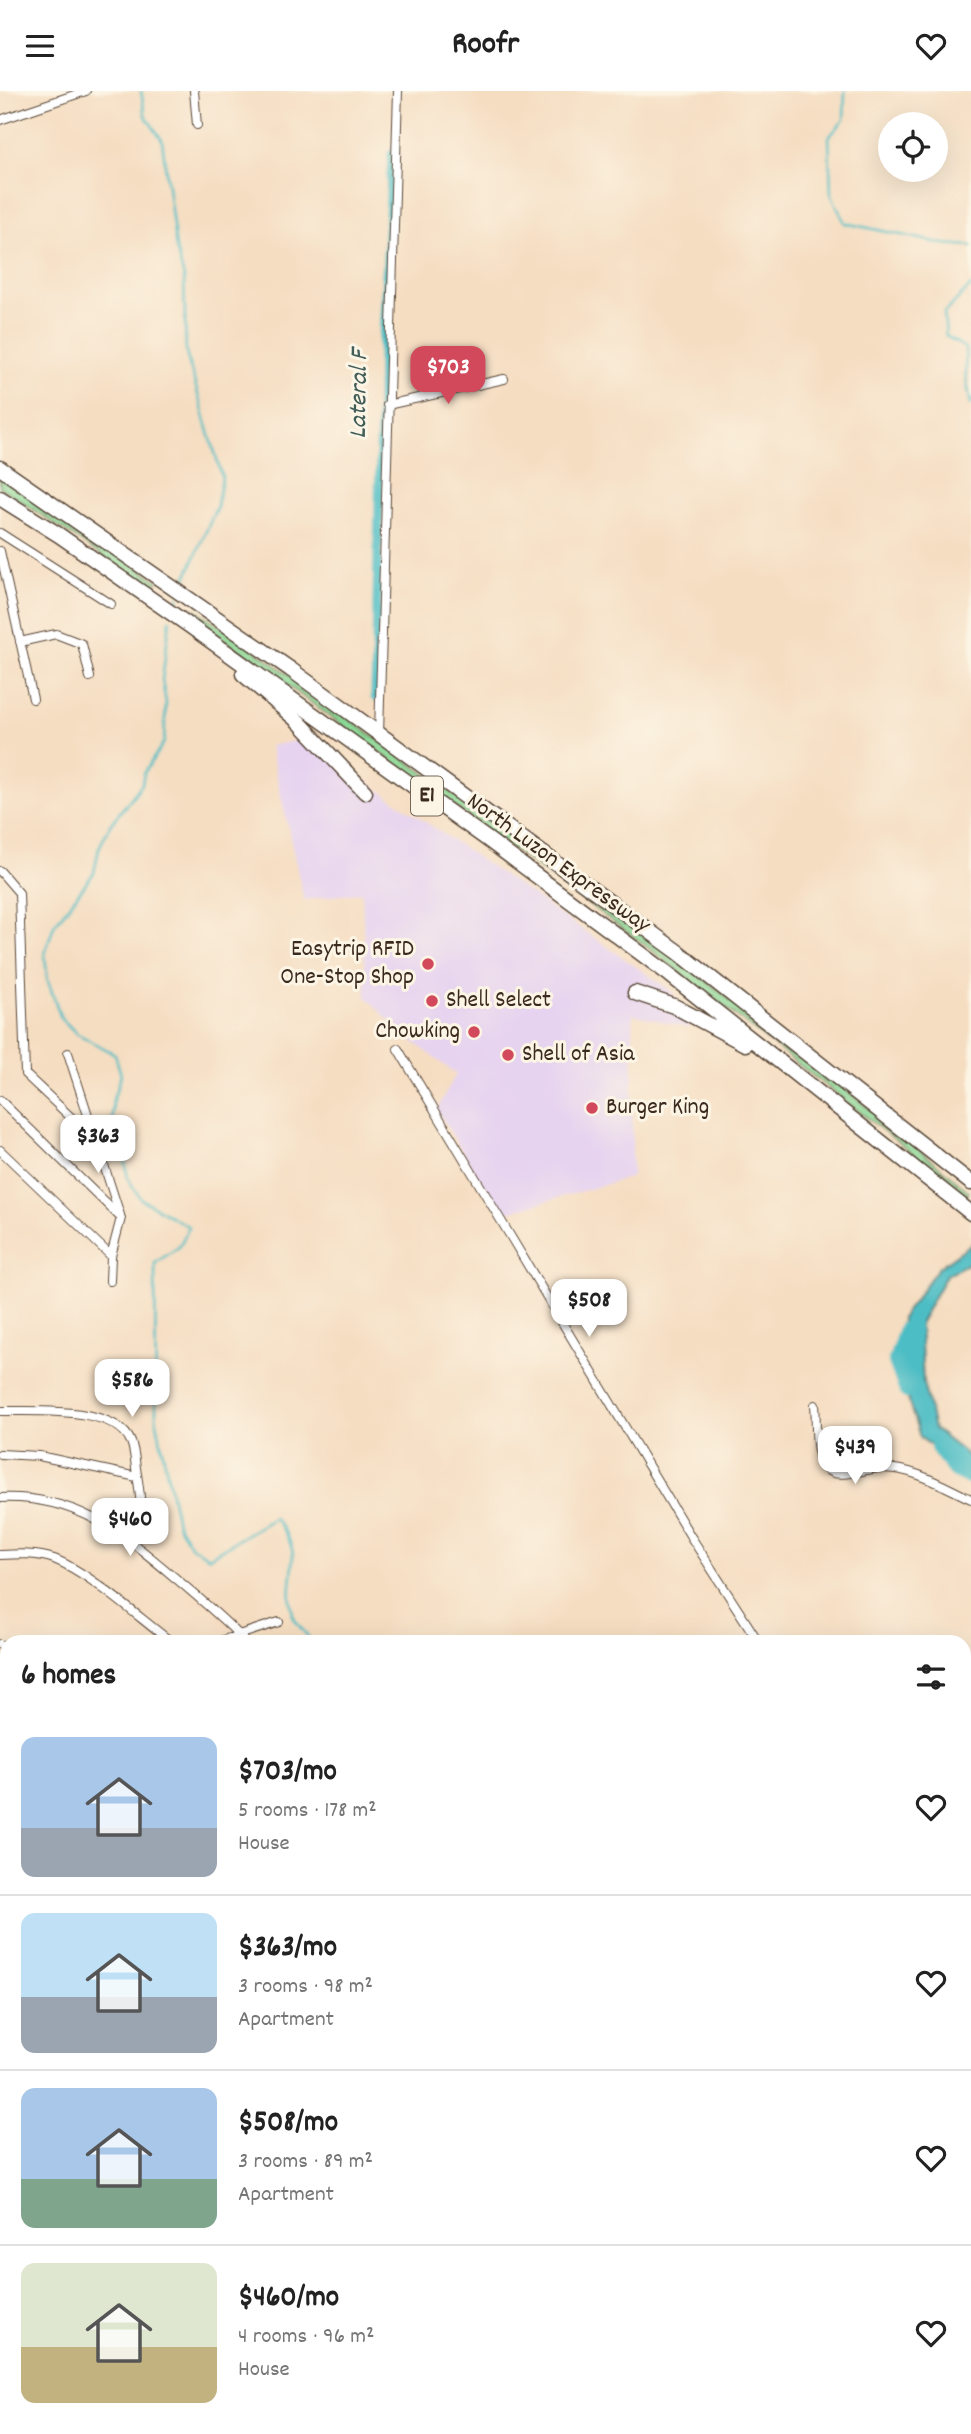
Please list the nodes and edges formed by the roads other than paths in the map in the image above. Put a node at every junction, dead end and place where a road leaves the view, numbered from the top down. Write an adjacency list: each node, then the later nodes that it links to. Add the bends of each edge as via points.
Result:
1 (86, 91): 4 (street)
2 (194, 91): 5 (street)
3 (398, 91): 7 (street)
4 (0, 120)
5 (197, 125)
6 (504, 379): 7 (street)
7 (387, 405): 17 (street)
8 (0, 468): 17 (highway, North Luzon Expressway / E1)
9 (0, 498): 13 (highway, North Luzon Expressway / E1)
10 (0, 533): 12 (street)
11 (0, 551): 14 (street)
12 (111, 604)
13 (186, 623): 18 (highway, via 299,722); 24 (highway, North Luzon Expressway / E1, via 648,959)
14 (20, 642): 15 (street, via 56,634 82,644); 16 (street)
15 (90, 677)
16 (33, 699)
17 (379, 734): 27 (highway, North Luzon Expressway / E1, via 678,953)
18 (365, 792)
19 (0, 871): 25 (street, via 19,893 25,1074)
20 (635, 993): 24 (highway, via 674,1006 739,1040)
21 (398, 1049): 43 (street)
22 (68, 1053): 25 (street)
23 (0, 1100): 29 (street)
24 (866, 1130): 28 (highway, North Luzon Expressway / E1)
25 (94, 1140): 29 (street)
26 (0, 1150): 30 (street)
27 (971, 1183)
28 (967, 1210)
29 (121, 1218): 30 (street)
30 (111, 1256): 31 (street)
31 (110, 1281)
32 (815, 1405): 37 (street, via 821,1459 827,1469 837,1474 881,1468 922,1475)
33 (0, 1411): 35 (street, via 88,1415 116,1423 131,1442)
34 (0, 1454): 35 (street, via 39,1456)
35 (137, 1477): 38 (street, via 143,1513)
36 (0, 1498): 38 (street, via 39,1499 83,1513)
37 (971, 1499)
38 (134, 1543): 41 (street)
39 (0, 1555): 42 (street, via 55,1559)
40 (278, 1622): 41 (street)
41 (238, 1634)
42 (162, 1635)
43 (754, 1635)

